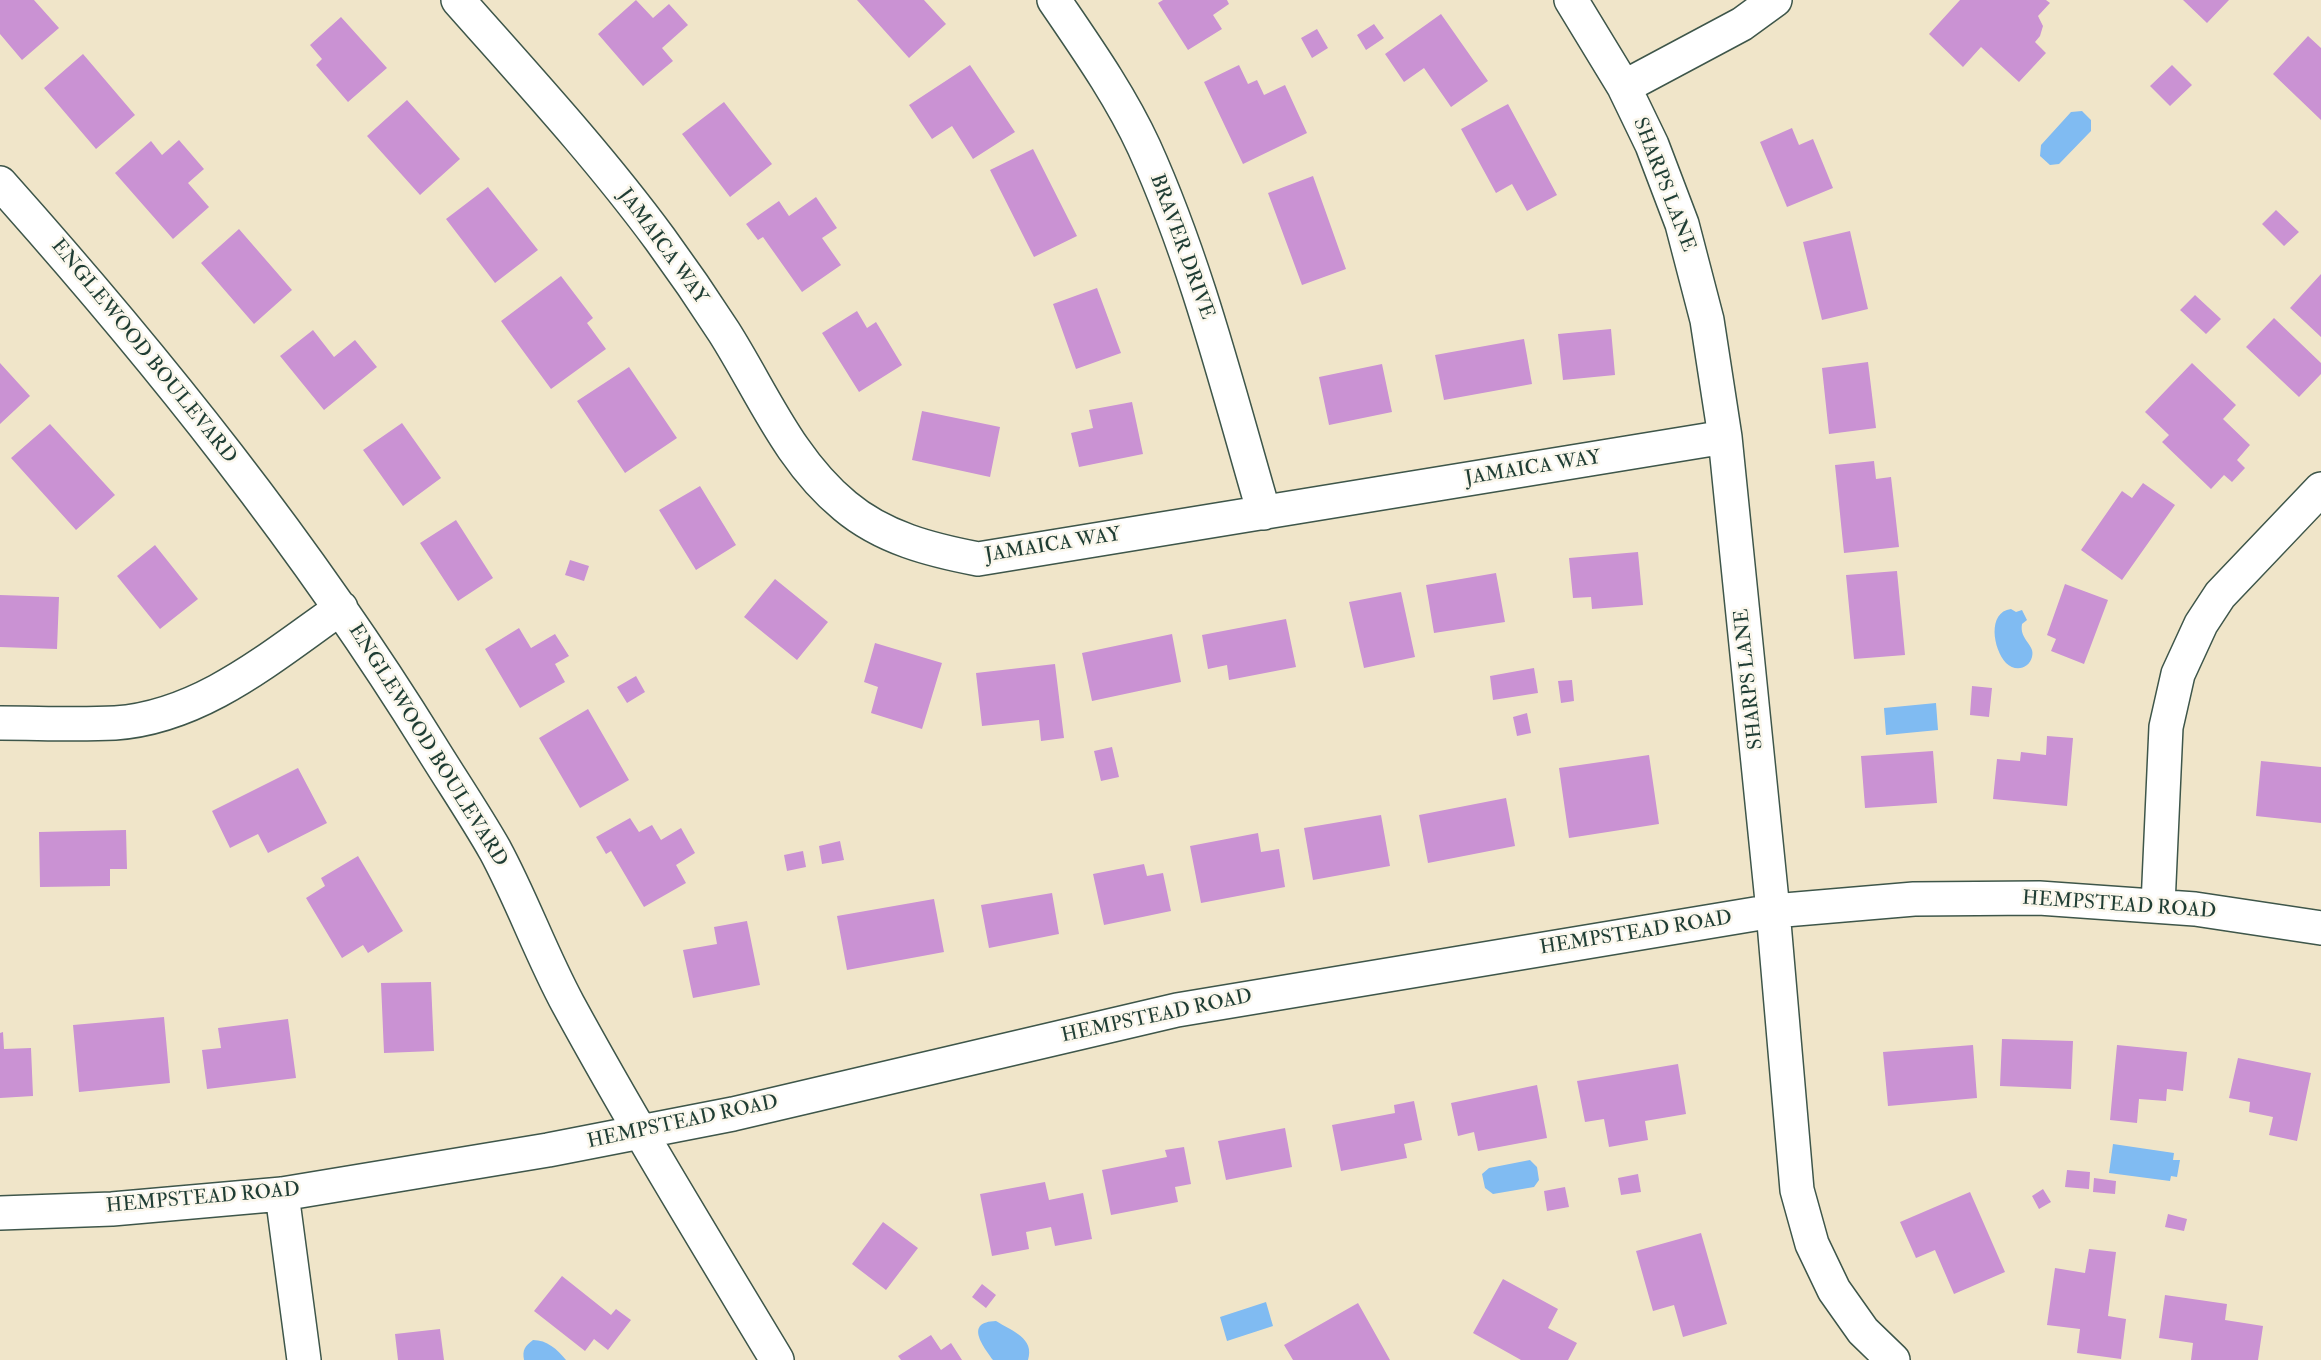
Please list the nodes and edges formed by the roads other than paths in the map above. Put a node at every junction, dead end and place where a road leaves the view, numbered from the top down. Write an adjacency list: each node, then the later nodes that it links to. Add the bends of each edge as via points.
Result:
1 (458, 0): 9 (street, JAMAICA WAY, via 572,129 660,239 724,332 787,440 815,478 846,507 891,535 936,551 978,559)
2 (1054, 0): 9 (street, BRAVER DRIVE, via 1104,73 1143,145 1182,236)
3 (1571, 0): 5 (street, SHARPS LANE)
4 (1775, 0): 5 (street, via 1742,24)
5 (1624, 87): 7 (street, SHARPS LANE, via 1652,145 1682,225 1707,320)
6 (0, 183): 10 (street, ENGLEWOOD BOULEVARD, via 160,368)
7 (1725, 437): 9 (street, JAMAICA WAY); 13 (street, SHARPS LANE)
8 (2321, 489): 12 (street, via 2220,595 2201,624 2178,674 2166,727)
9 (1264, 513)
10 (341, 608): 11 (street, via 211,695 165,713 116,723); 15 (street, ENGLEWOOD BOULEVARD, via 495,850 566,1001)
11 (0, 723)
12 (2158, 905): 13 (street, HEMPSTEAD ROAD, via 2039,898 1914,899); 14 (street, HEMPSTEAD ROAD)
13 (1773, 911): 15 (street, HEMPSTEAD ROAD, via 1177,1010); 20 (street, SHARPS LANE, via 1797,1190 1812,1244 1834,1290 1863,1332)
14 (2321, 928)
15 (642, 1133): 16 (street, HEMPSTEAD ROAD); 19 (street, ENGLEWOOD BOULEVARD)
16 (282, 1194): 17 (street, HEMPSTEAD ROAD, via 112,1209); 18 (street)
17 (0, 1213)
18 (304, 1360)
19 (777, 1360)
20 (1893, 1360)

